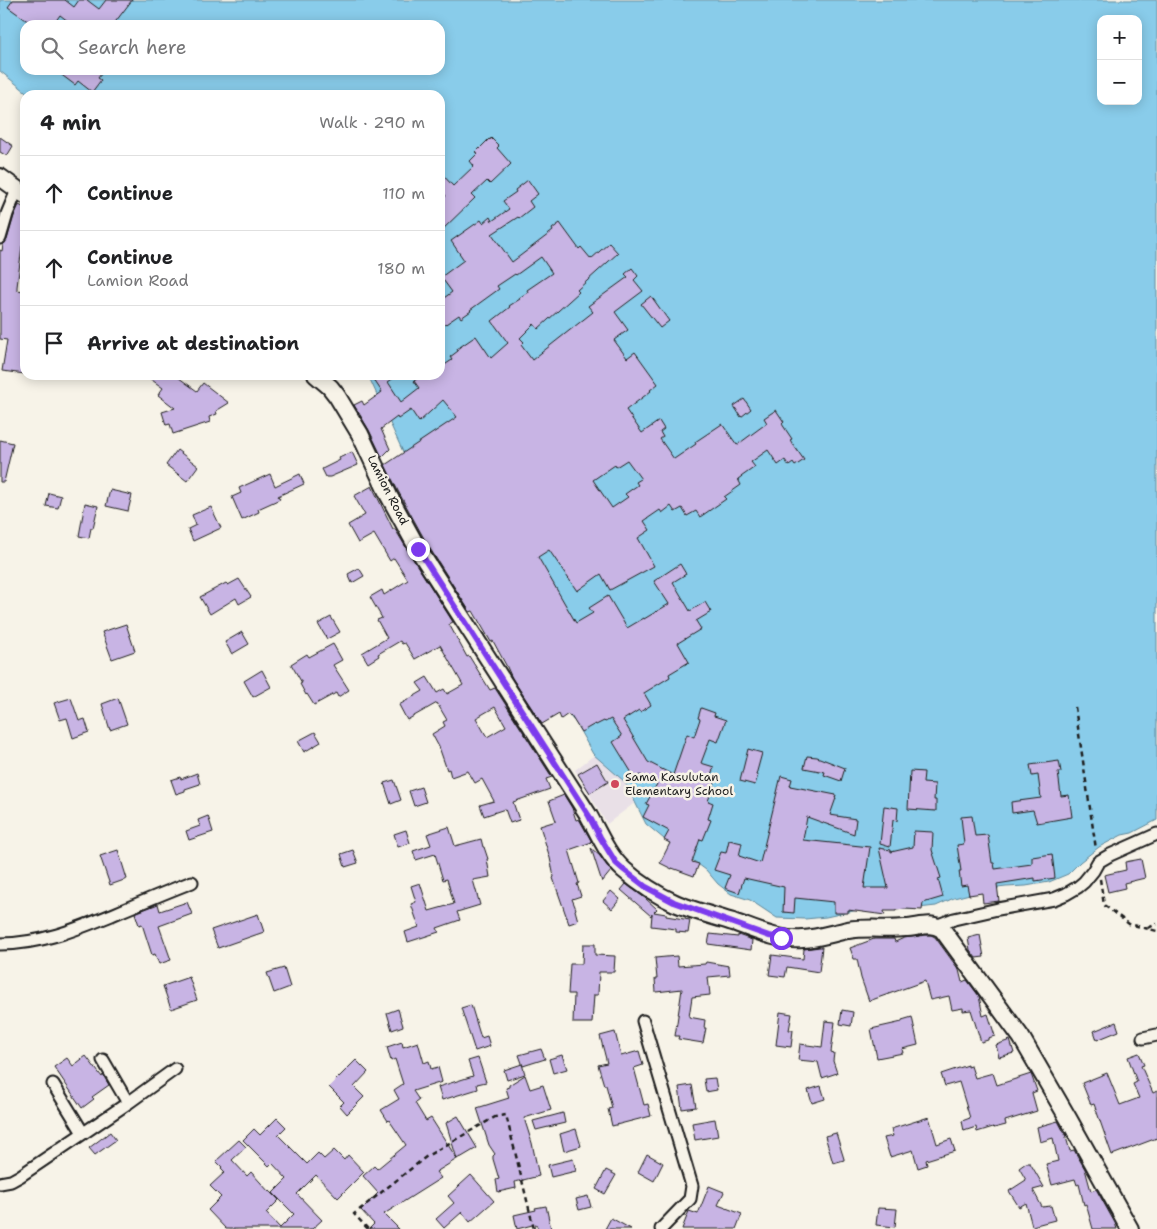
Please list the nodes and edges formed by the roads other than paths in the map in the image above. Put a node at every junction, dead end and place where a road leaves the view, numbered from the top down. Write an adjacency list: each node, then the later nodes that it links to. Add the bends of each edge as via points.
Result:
1 (0, 177): 2 (street)
2 (20, 191)
3 (20, 194): 4 (street, via 7,214)
4 (0, 238)
5 (322, 380): 8 (street, Lamion Road, via 337,396 360,434 418,549 616,863 646,887 674,902 769,936 801,939 848,930)
6 (1157, 834): 8 (street, via 1098,862 1078,887 1054,899 998,909)
7 (192, 882): 9 (street, via 71,931 40,940)
8 (936, 926): 20 (street, via 949,938 1021,1037)
9 (0, 944)
10 (643, 1021): 19 (street, via 692,1186 690,1200)
11 (1157, 1035): 12 (street)
12 (1143, 1038)
13 (103, 1060): 16 (street)
14 (175, 1069): 16 (street)
15 (54, 1084): 17 (street)
16 (128, 1103): 17 (street)
17 (84, 1133): 18 (street, via 20,1176)
18 (0, 1182)
19 (660, 1229)
20 (1130, 1229)

